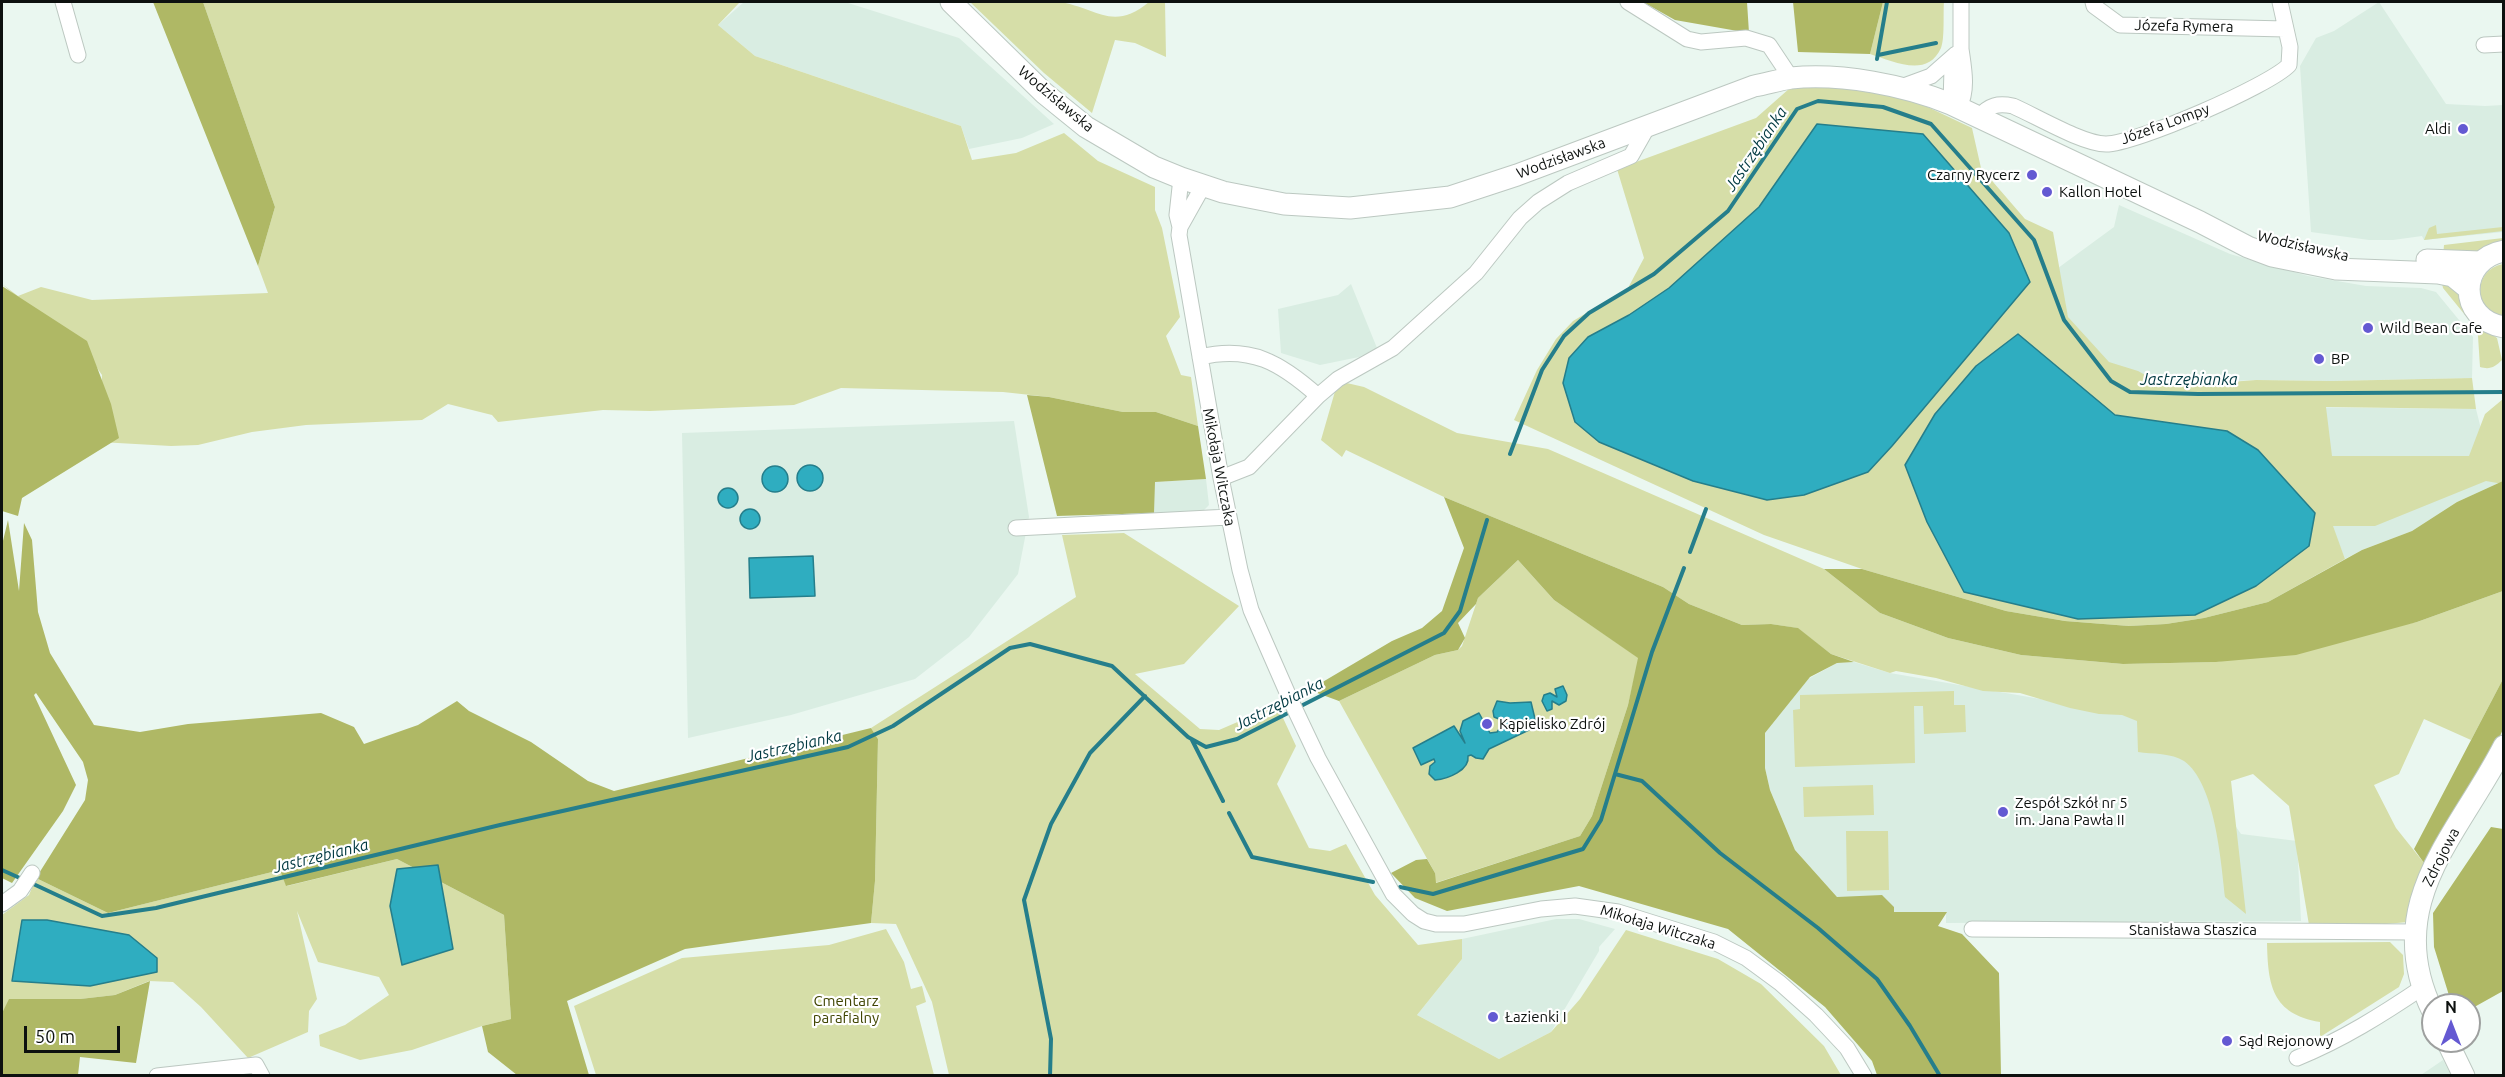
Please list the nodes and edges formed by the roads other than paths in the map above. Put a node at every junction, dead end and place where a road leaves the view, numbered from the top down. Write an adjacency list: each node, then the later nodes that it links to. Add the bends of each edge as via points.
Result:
1 (63, 2): 11 (street)
2 (951, 2): 17 (main road, Wodzisławska, via 1044,93 1086,127 1154,167)
3 (1628, 2): 12 (street, via 1687,39 1701,42 1746,38 1769,45)
4 (1961, 2): 10 (street)
5 (2093, 2): 7 (street, Józefa Rymera, via 2100,12 2120,25)
6 (2280, 2): 7 (street, Józefa Lompy)
7 (2285, 29): 15 (street, Józefa Lompy, via 2289,64 2281,73 2223,102 2125,141 2105,144 2088,140 2013,105 1987,108)
8 (2504, 44): 9 (street)
9 (2484, 45)
10 (1960, 49): 13 (street, via 1931,76); 14 (street, via 1952,68)
11 (78, 55)
12 (1791, 78): 13 (main road, Wodzisławska, via 1855,79); 16 (main road, Wodzisławska, via 1754,86)
13 (1901, 87): 14 (main road, Wodzisławska)
14 (1955, 106): 15 (main road, Wodzisławska)
15 (1979, 117): 19 (main road, Wodzisławska)
16 (1648, 126): 18 (main road, Wodzisławska, via 1450,197 1350,208 1256,200); 26 (street, via 1630,156 1568,183 1538,202 1520,218 1476,273 1393,348 1338,379)
17 (1181, 178): 18 (main road, Wodzisławska); 20 (street, Mikołaja Witczaka, via 1177,215)
18 (1203, 186): 20 (street)
19 (2200, 222): 22 (main road, Wodzisławska, via 2315,252 2354,258); 23 (main road, Wodzisławska, via 2272,256 2336,268 2438,273 2453,276)
20 (1180, 227): 25 (street, Mikołaja Witczaka)
21 (2504, 251): 22 (main road)
22 (2480, 262): 23 (main road)
23 (2469, 289): 24 (main road, via 2470,299 2481,317)
24 (2503, 329)
25 (1200, 357): 26 (street, via 1240,353 1268,359); 27 (street, Mikołaja Witczaka)
26 (1318, 396): 27 (street, via 1249,467)
27 (1221, 478): 28 (street, Mikołaja Witczaka)
28 (1229, 517): 29 (street); 41 (street, Mikołaja Witczaka, via 1251,610 1290,699 1385,882 1403,905 1418,917 1449,925 1560,907 1596,908 1714,942 1746,958 1816,1015 1847,1048)
29 (1016, 528)
30 (2502, 750): 34 (main road, Zdrojowa, via 2426,882)
31 (32, 873): 32 (street, via 20,891)
32 (2, 904)
33 (1972, 929): 34 (street, Stanisława Staszica)
34 (2414, 932): 35 (main road, Zdrojowa)
35 (2423, 987): 36 (main road, Zdrojowa); 38 (street, via 2368,1023)
36 (2425, 993)
37 (2453, 1053): 42 (main road)
38 (2297, 1058)
39 (157, 1076): 40 (street, via 256,1065)
40 (262, 1076)
41 (1864, 1076)
42 (2464, 1076)

